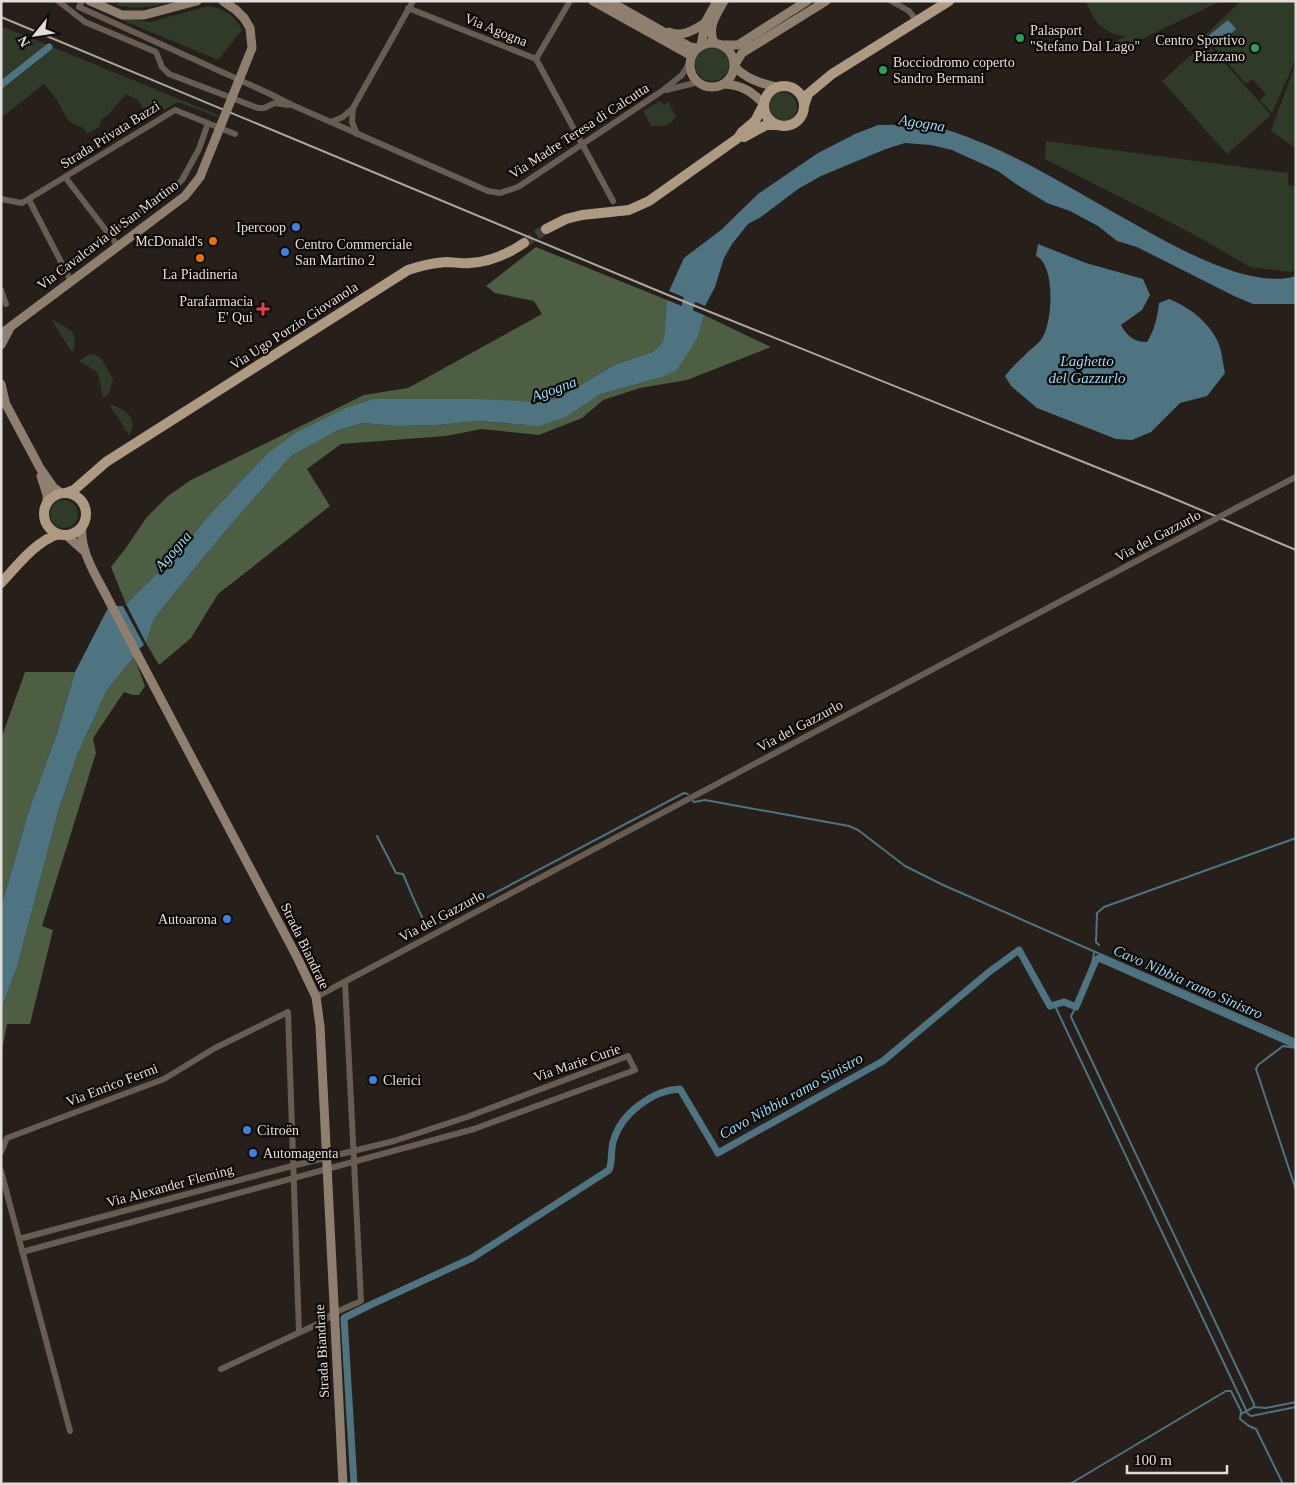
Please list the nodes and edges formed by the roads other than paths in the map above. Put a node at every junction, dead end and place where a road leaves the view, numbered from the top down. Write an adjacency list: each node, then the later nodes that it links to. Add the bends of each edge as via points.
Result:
1 (58, 1): 19 (street)
2 (69, 1): 19 (street)
3 (82, 1): 35 (street, via 79,8)
4 (90, 1): 20 (main road, via 122,15)
5 (106, 1): 20 (main road)
6 (197, 1): 20 (main road)
7 (222, 1): 55 (main road, Via Cavalcavia di San Martino, bridge, via 244,18 250,28 252,48 200,176 185,196)
8 (412, 1): 18 (street)
9 (570, 1): 26 (street)
10 (593, 1): 27 (main road)
11 (609, 1): 23 (main road)
12 (717, 1): 21 (main road)
13 (724, 1): 24 (main road, via 711,26 711,37)
14 (807, 1): 24 (main road, via 738,45)
15 (826, 1): 28 (main road, via 742,53)
16 (891, 1): 22 (street, via 909,12)
17 (949, 1): 22 (main road)
18 (408, 8): 26 (street, Via Agogna); 40 (street)
19 (67, 9): 39 (street, via 85,22 156,52 169,74)
20 (144, 16)
21 (705, 22): 23 (main road, via 683,34); 25 (main road)
22 (917, 22): 29 (main road)
23 (660, 30): 25 (main road, via 690,47)
24 (718, 44): 25 (main road); 28 (main road, via 731,52)
25 (699, 47): 27 (main road)
26 (536, 59): 47 (street, Via Agogna)
27 (691, 59): 30 (main road, via 693,75); 34 (street, Via Madre Teresa di Calcutta, via 682,75)
28 (734, 66): 31 (main road, via 733,73); 32 (main road, via 755,81)
29 (832, 74): 33 (main road, via 801,90); 38 (main road, via 808,94)
30 (699, 82): 31 (main road, via 710,87); 34 (street, Via Madre Teresa di Calcutta)
31 (724, 84): 36 (main road, via 746,88)
32 (776, 87): 33 (main road); 36 (main road, via 767,95)
33 (794, 89): 38 (main road, via 800,93)
34 (662, 92): 47 (street, Via Madre Teresa di Calcutta)
35 (268, 93): 37 (street); 39 (street, via 269,99)
36 (764, 104): 43 (main road, via 766,116); 46 (main road, via 755,121)
37 (292, 105): 39 (street, via 275,103); 41 (street)
38 (804, 106): 43 (main road, via 795,123)
39 (258, 108)
40 (353, 108): 41 (street); 45 (street, via 352,122)
41 (331, 122): 45 (street, Via Madre Teresa di Calcutta)
42 (208, 123): 44 (street, Strada Privata Bazzi); 48 (street, Strada Privata Bazzi, via 175,110); 53 (street, Via Cavalcavia di San Martino, via 199,149 182,180 168,194)
43 (776, 125): 46 (main road, via 766,125)
44 (235, 134)
45 (357, 134): 47 (street, Via Madre Teresa di Calcutta, via 488,191 500,193 518,187)
46 (738, 138): 52 (main road, via 649,201 629,210 566,219)
47 (582, 144): 51 (street, Via Agogna)
48 (65, 177): 50 (street, Strada Privata Bazzi); 53 (street)
49 (1, 200): 50 (street, via 22,203)
50 (29, 200): 56 (street)
51 (613, 201)
52 (546, 229)
53 (109, 235): 55 (street)
54 (524, 243): 65 (main road, Via Ugo Porzio Giovanola, via 492,259 427,264 408,270 114,456)
55 (118, 246): 56 (main road, Via Cavalcavia di San Martino)
56 (71, 281): 59 (main road, Via Cavalcavia di San Martino)
57 (1, 290): 58 (street)
58 (6, 304)
59 (10, 328): 60 (main road, Via Cavalcavia di San Martino); 61 (main road, Via Cavalcavia di San Martino)
60 (1, 334)
61 (1, 345)
62 (1, 384): 63 (main road)
63 (3, 398): 64 (main road)
64 (40, 468): 67 (main road); 68 (main road)
65 (95, 473): 67 (main road, Via Ugo Porzio Giovanola, via 74,490); 69 (main road, Via Ugo Porzio Giovanola, via 86,489)
66 (1296, 477): 76 (street, Via del Gazzurlo, bridge)
67 (63, 493): 68 (main road, via 56,494); 69 (main road, via 77,496)
68 (47, 502): 70 (main road)
69 (84, 506): 71 (main road, via 86,516)
70 (44, 521): 72 (main road, via 50,529); 73 (main road)
71 (82, 526): 72 (main road, via 78,531); 74 (main road, Strada Biandrate)
72 (62, 535): 73 (main road, via 51,536); 74 (main road, Strada Biandrate)
73 (32, 551): 75 (main road)
74 (86, 554): 77 (main road, Strada Biandrate)
75 (1, 583)
76 (345, 982): 77 (street, Via del Gazzurlo); 78 (street)
77 (316, 997): 80 (main road, Strada Biandrate)
78 (354, 1151): 80 (street, Via Marie Curie); 81 (street); 81 (street, Via Marie Curie, via 467,1117 628,1056 635,1070 474,1129)
79 (1, 1152): 82 (street, Via Enrico Fermi, via 8,1138 164,1079 215,1048 288,1012)
80 (327, 1157): 82 (street, Via Alexander Fleming); 83 (main road, Strada Biandrate)
81 (355, 1162): 83 (street, Via Marie Curie); 88 (street, via 360,1302)
82 (292, 1166): 85 (street); 86 (street, Via Alexander Fleming)
83 (327, 1170): 85 (street, Via Alexander Fleming); 88 (main road, Strada Biandrate)
84 (1, 1171): 86 (street)
85 (293, 1179): 87 (street, Via Alexander Fleming); 89 (street)
86 (19, 1239): 87 (street)
87 (22, 1252): 91 (street)
88 (334, 1313): 89 (street); 92 (main road, Strada Biandrate)
89 (299, 1332): 90 (street)
90 (221, 1370)
91 (70, 1431)
92 (343, 1484)

